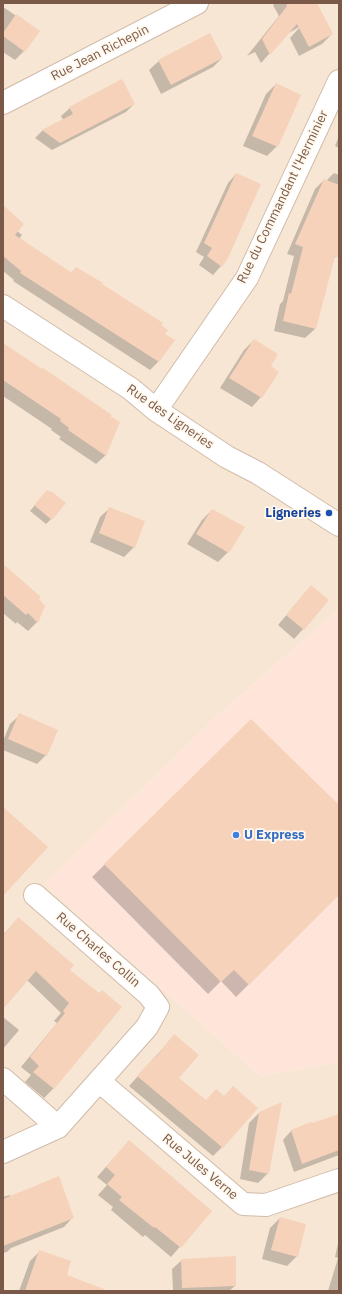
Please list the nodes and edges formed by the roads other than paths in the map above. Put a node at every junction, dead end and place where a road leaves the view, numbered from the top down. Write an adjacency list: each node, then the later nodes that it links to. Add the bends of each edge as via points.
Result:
1 (197, 3): 3 (street, Rue Jean Richepin)
2 (339, 81): 5 (street, Rue du Commandant l'Herminier, via 247,278)
3 (3, 103)
4 (3, 306): 5 (street, Rue des Ligneries, via 131,389)
5 (156, 410): 6 (street, Rue des Ligneries)
6 (339, 525)
7 (35, 895): 9 (street, Rue Charles Collin, via 150,995 158,1007 147,1027)
8 (3, 1079): 10 (street)
9 (99, 1081): 10 (street); 12 (street, Rue Jules Verne, via 243,1204 266,1205)
10 (58, 1127): 11 (street)
11 (3, 1152)
12 (339, 1180)

